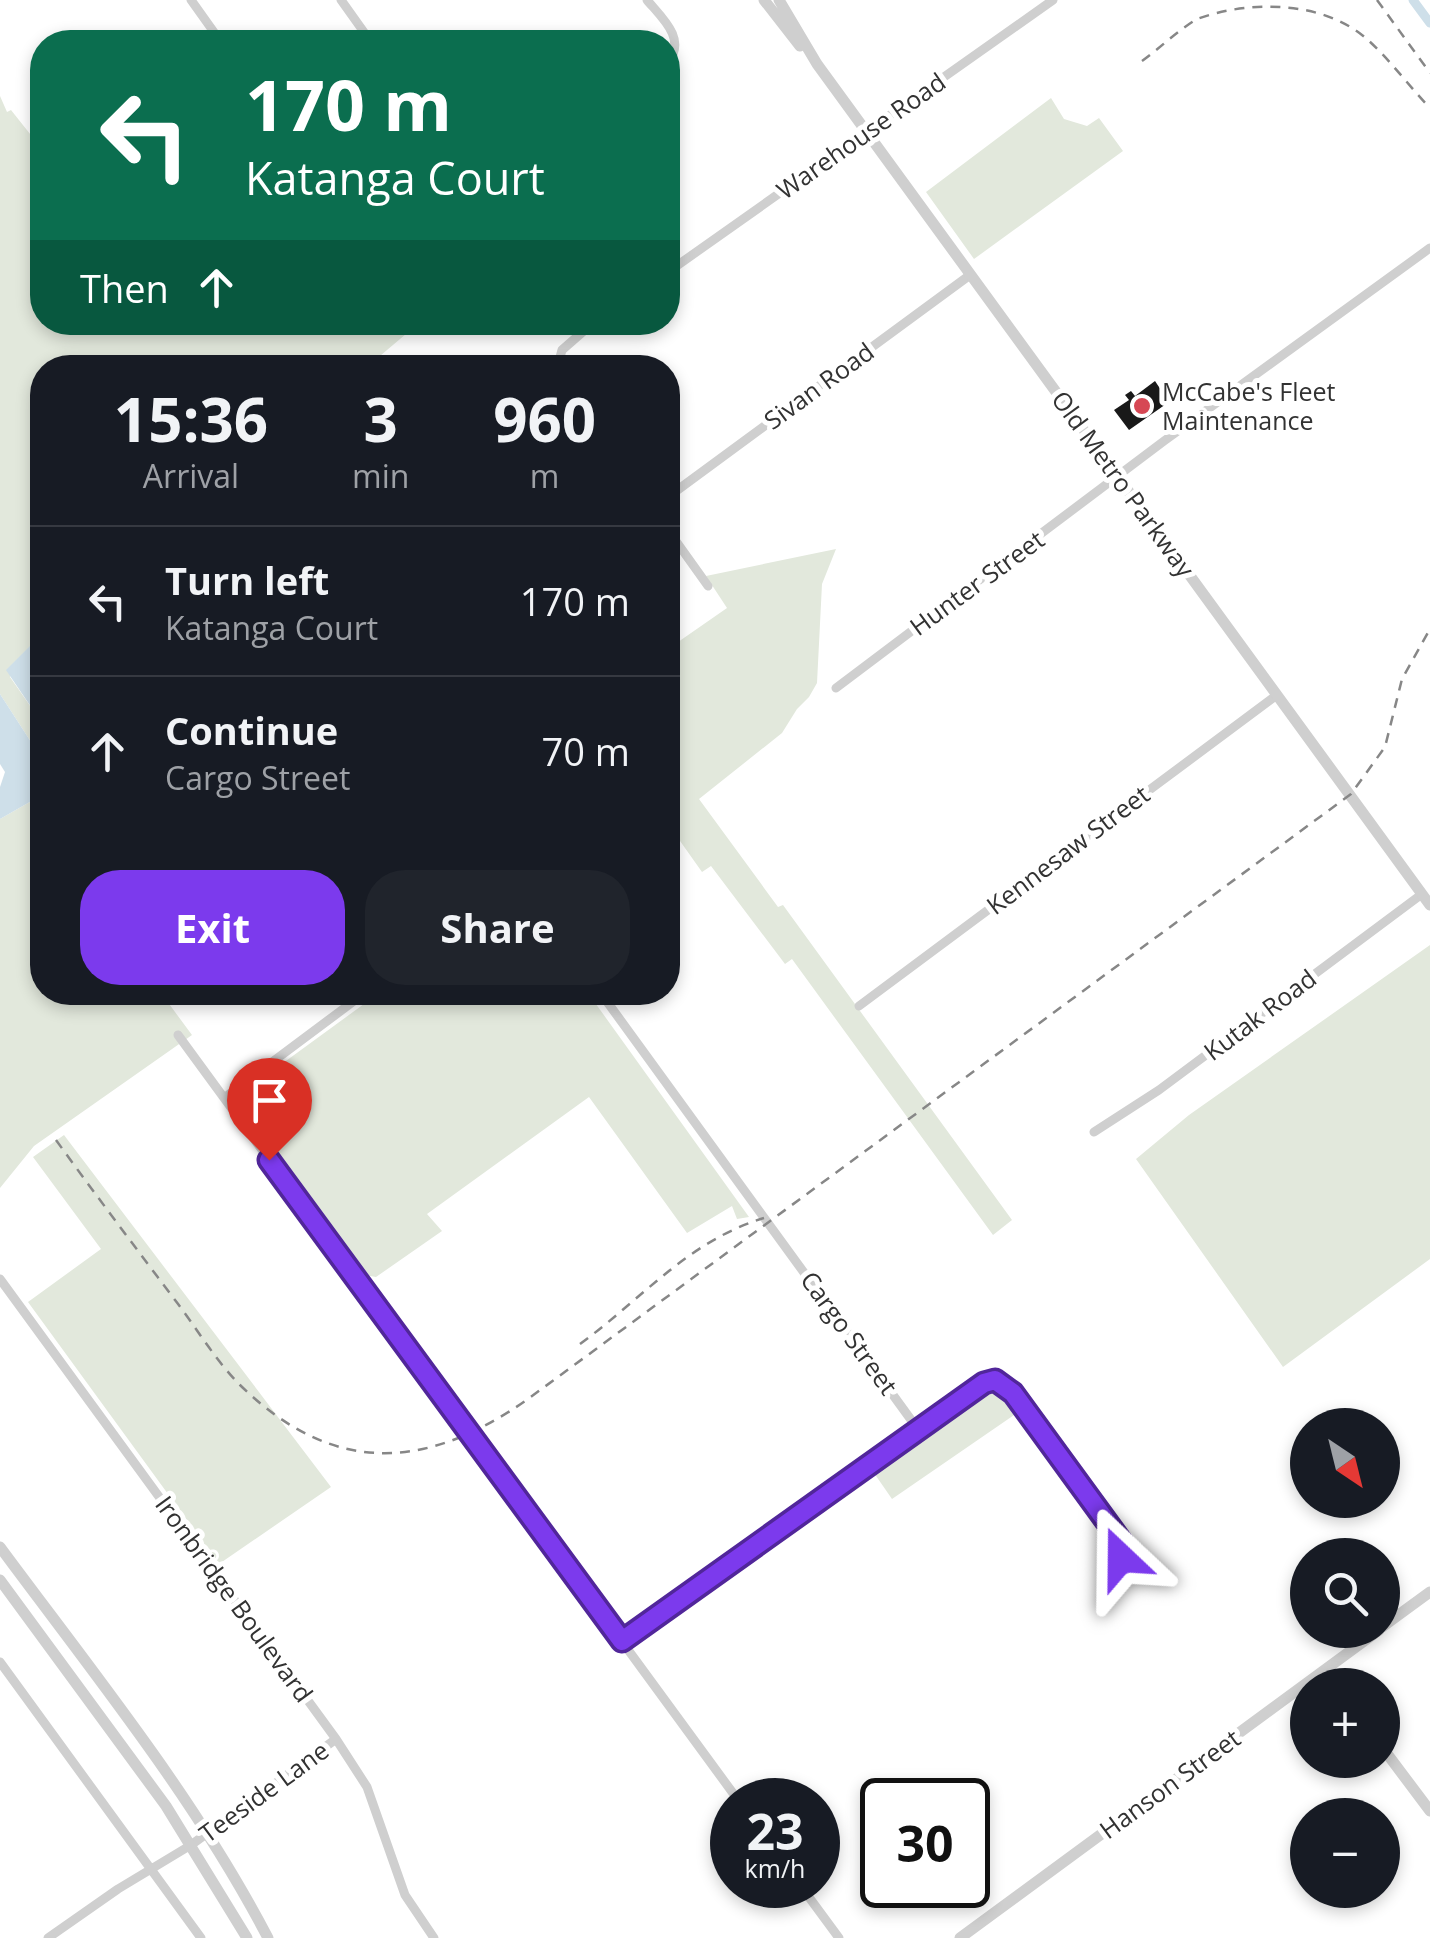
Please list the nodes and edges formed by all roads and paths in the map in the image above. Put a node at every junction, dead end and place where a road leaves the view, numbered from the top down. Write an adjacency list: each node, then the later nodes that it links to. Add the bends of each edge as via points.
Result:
1 (190, 0): 7 (street)
2 (341, 0): 8 (street)
3 (646, 0): 9 (street)
4 (764, 0): 10 (street, Old Metro Parkway)
5 (779, 0): 10 (street, Old Metro Parkway)
6 (1053, 0): 11 (street, Warehouse Road)
7 (212, 30)
8 (362, 30)
9 (670, 30)
10 (817, 64): 11 (street, Old Metro Parkway)
11 (867, 133): 13 (street, Warehouse Road); 14 (street, Old Metro Parkway)
12 (1430, 248): 17 (street, Hunter Street)
13 (680, 264)
14 (970, 274): 17 (street, Old Metro Parkway); 18 (street, Sivan Road)
15 (579, 335): 16 (street)
16 (561, 355)
17 (1119, 478): 21 (street, Hunter Street); 22 (street, Old Metro Parkway)
18 (680, 487)
19 (680, 547): 20 (street)
20 (708, 586)
21 (836, 688)
22 (1277, 695): 23 (street, Old Metro Parkway); 26 (street, Kennesaw Street)
23 (1426, 900): 29 (street, Kutak Road)
24 (349, 1005): 28 (street)
25 (609, 1005): 31 (street, Cargo Street)
26 (859, 1006)
27 (178, 1035): 28 (street)
28 (224, 1098): 37 (street)
29 (1094, 1132)
30 (0, 1279): 42 (street, Ironbridge Boulevard)
31 (917, 1428): 33 (street, via 984,1383 1006,1385); 37 (street)
32 (0, 1547): 46 (street)
33 (1126, 1548)
34 (0, 1580): 47 (street)
35 (1430, 1592): 36 (street, Hanson Street)
36 (1400, 1615)
37 (622, 1641): 44 (street)
38 (1355, 1648): 40 (street, Hanson Street)
39 (0, 1662): 48 (street)
40 (1328, 1668)
41 (1290, 1696): 56 (street, Hanson Street)
42 (336, 1739): 46 (street, Teeside Lane); 54 (street, Ironbridge Boulevard, via 367,1787 399,1880)
43 (1400, 1771): 45 (street)
44 (722, 1778)
45 (1430, 1811)
46 (208, 1834): 47 (street, Teeside Lane); 53 (street)
47 (191, 1845): 48 (street, Teeside Lane); 52 (street)
48 (151, 1870): 50 (street, Teeside Lane); 51 (street)
49 (817, 1908): 55 (street)
50 (48, 1938)
51 (201, 1938)
52 (247, 1938)
53 (268, 1938)
54 (434, 1938)
55 (839, 1938)
56 (960, 1938)

